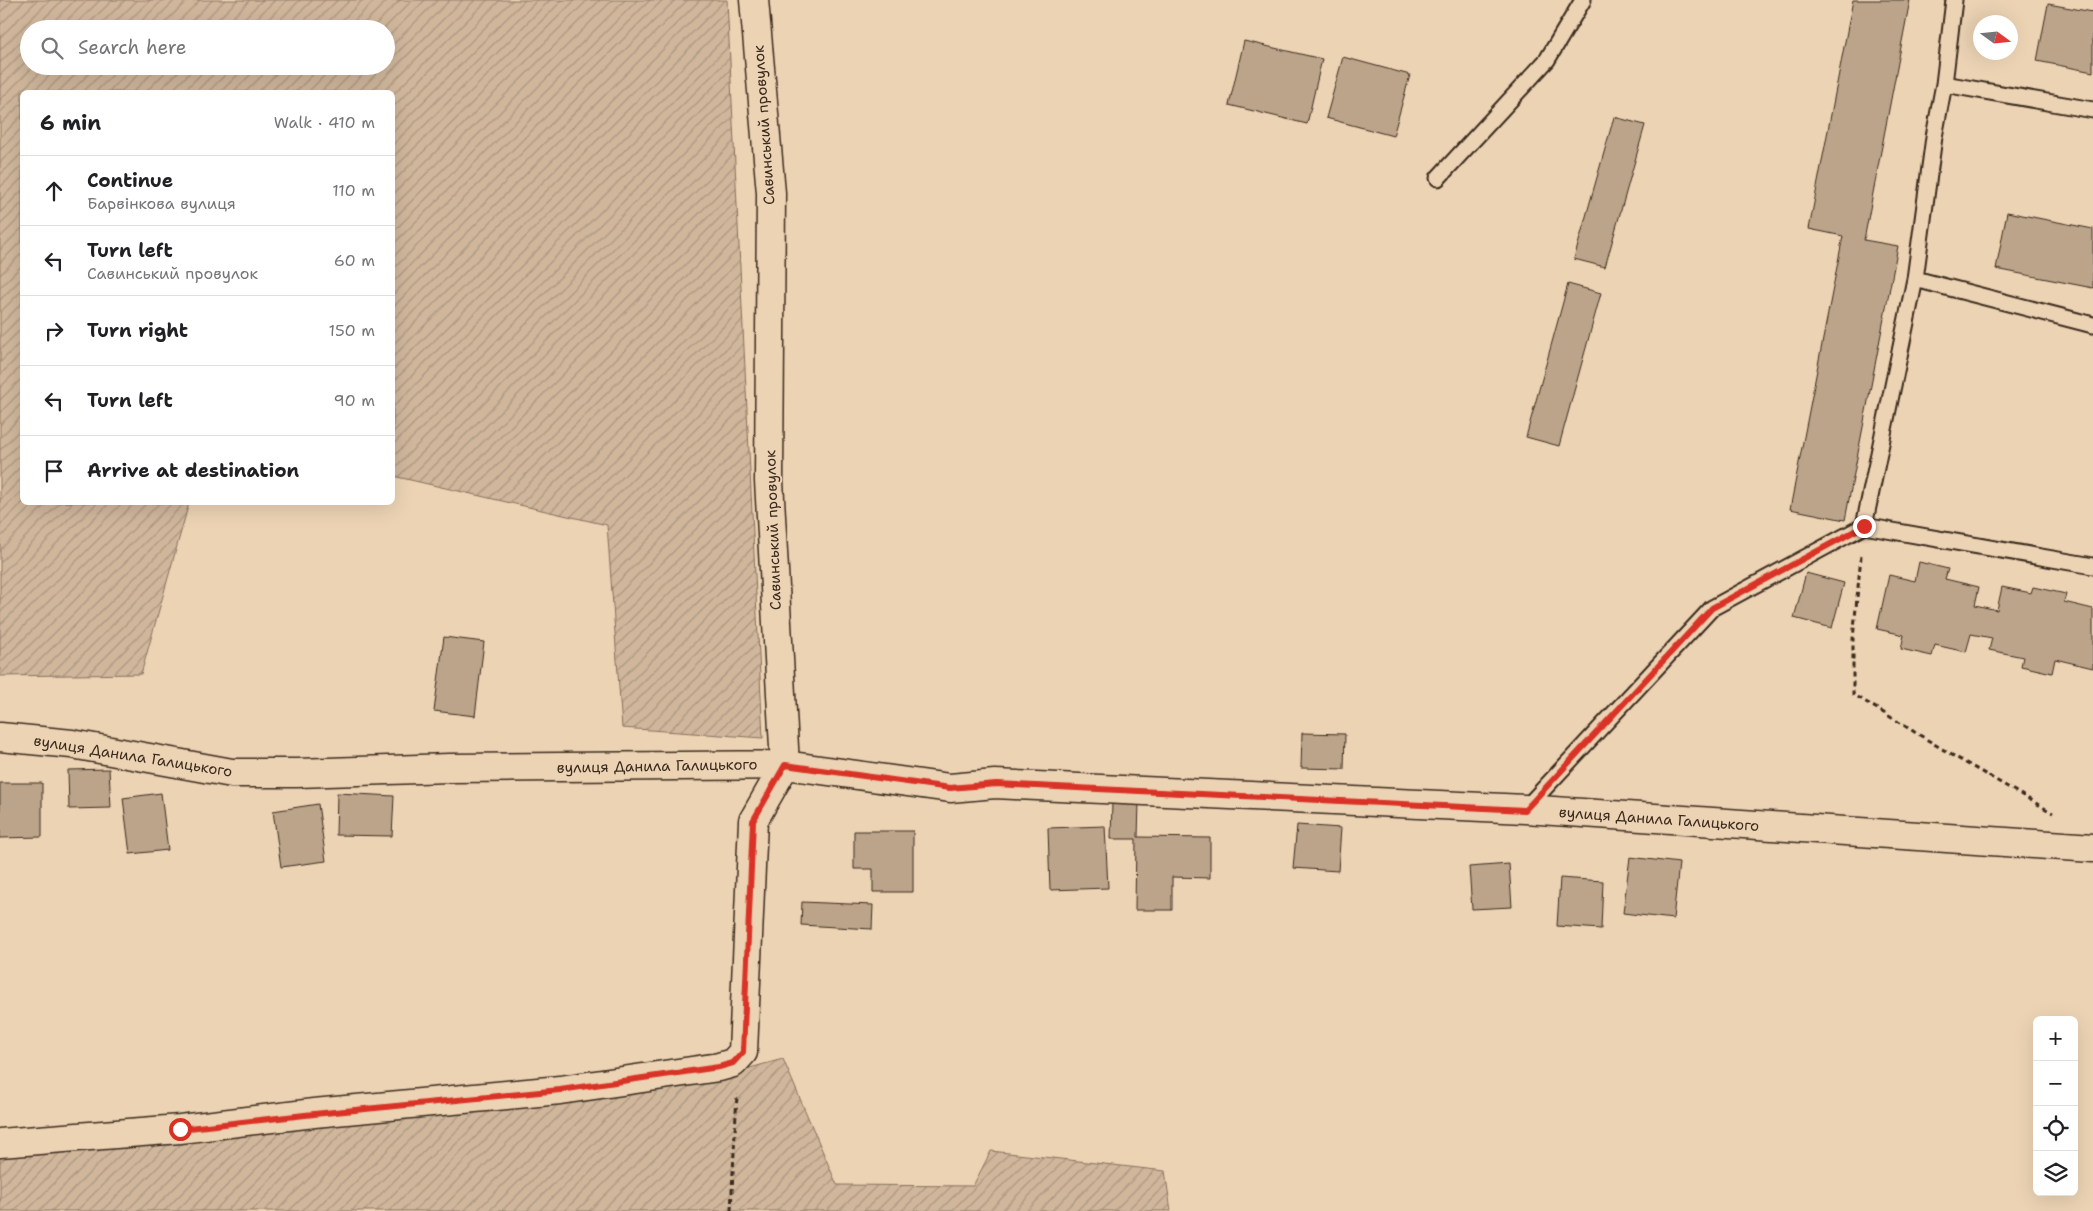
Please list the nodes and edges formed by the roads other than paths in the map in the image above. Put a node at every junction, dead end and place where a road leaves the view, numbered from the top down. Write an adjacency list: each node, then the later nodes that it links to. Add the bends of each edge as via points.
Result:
1 (754, 0): 12 (street, Савинський провулок, via 771,193 769,481)
2 (1583, 0): 6 (lane, via 1547,60)
3 (1954, 0): 4 (lane)
4 (1944, 84): 5 (lane); 7 (lane)
5 (2093, 110)
6 (1438, 178)
7 (1914, 279): 8 (lane); 9 (lane)
8 (2093, 325)
9 (1864, 526): 10 (lane); 13 (lane, via 1712,608)
10 (2093, 566)
11 (0, 737): 12 (street, вулиця Данила Галицького, via 72,744 232,773)
12 (785, 765): 13 (street, вулиця Данила Галицького, via 950,788 996,784); 15 (street, via 753,821 743,1052 733,1063 560,1090 180,1129)
13 (1525, 810): 14 (street, вулиця Данила Галицького)
14 (2093, 848)
15 (0, 1143)

